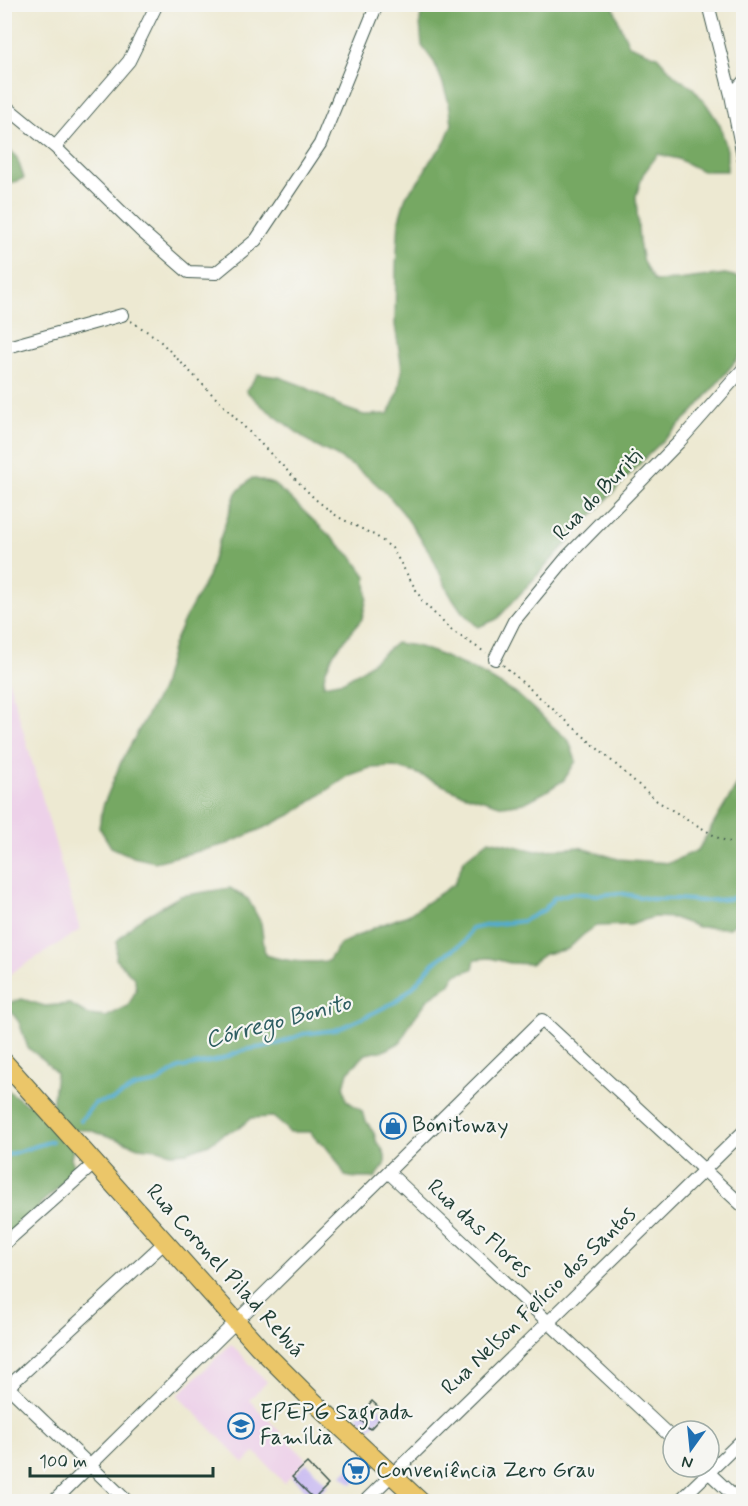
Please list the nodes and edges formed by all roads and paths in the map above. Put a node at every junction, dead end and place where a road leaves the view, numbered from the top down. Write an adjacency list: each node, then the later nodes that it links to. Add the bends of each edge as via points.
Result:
1 (157, 4): 7 (street, via 129,61)
2 (377, 4): 7 (street, via 320,144 256,240 216,273 188,272)
3 (708, 4): 5 (street)
4 (744, 81): 5 (street)
5 (730, 95): 8 (street)
6 (4, 105): 7 (street)
7 (55, 147)
8 (744, 161)
9 (122, 315): 10 (street); 12 (path, via 157,338 315,499 392,548 423,602 452,630)
10 (4, 348)
11 (744, 368): 12 (street, Rua do Buriti, via 679,442 567,557 514,621)
12 (495, 659): 13 (path, via 657,801 720,839)
13 (744, 841)
14 (4, 1062): 16 (main road, Rua Coronel Pilad Rebuá)
15 (744, 1131): 17 (street, Rua Nelson Felício dos Santos)
16 (96, 1163): 20 (main road, Rua Coronel Pilad Rebuá); 21 (street)
17 (703, 1170): 18 (street, via 542,1020); 19 (street); 23 (street, Rua Nelson Felício dos Santos)
18 (388, 1172): 22 (street); 23 (street, Rua das Flores)
19 (744, 1207)
20 (165, 1242): 22 (main road, Rua Coronel Pilad Rebuá); 24 (street)
21 (4, 1244)
22 (236, 1321): 28 (street); 29 (main road, Rua Coronel Pilad Rebuá)
23 (548, 1322): 25 (street, Rua das Flores); 29 (street, Rua Nelson Felício dos Santos)
24 (6, 1385): 28 (street)
25 (661, 1428)
26 (744, 1438): 27 (street)
27 (721, 1457)
28 (90, 1466): 32 (street); 33 (street)
29 (392, 1474): 34 (street, Rua Nelson Felício dos Santos); 35 (main road, Rua Coronel Pilad Rebuá)
30 (698, 1479): 36 (street)
31 (716, 1479): 37 (street)
32 (53, 1502)
33 (128, 1502)
34 (364, 1502)
35 (421, 1502)
36 (678, 1502)
37 (740, 1502)

